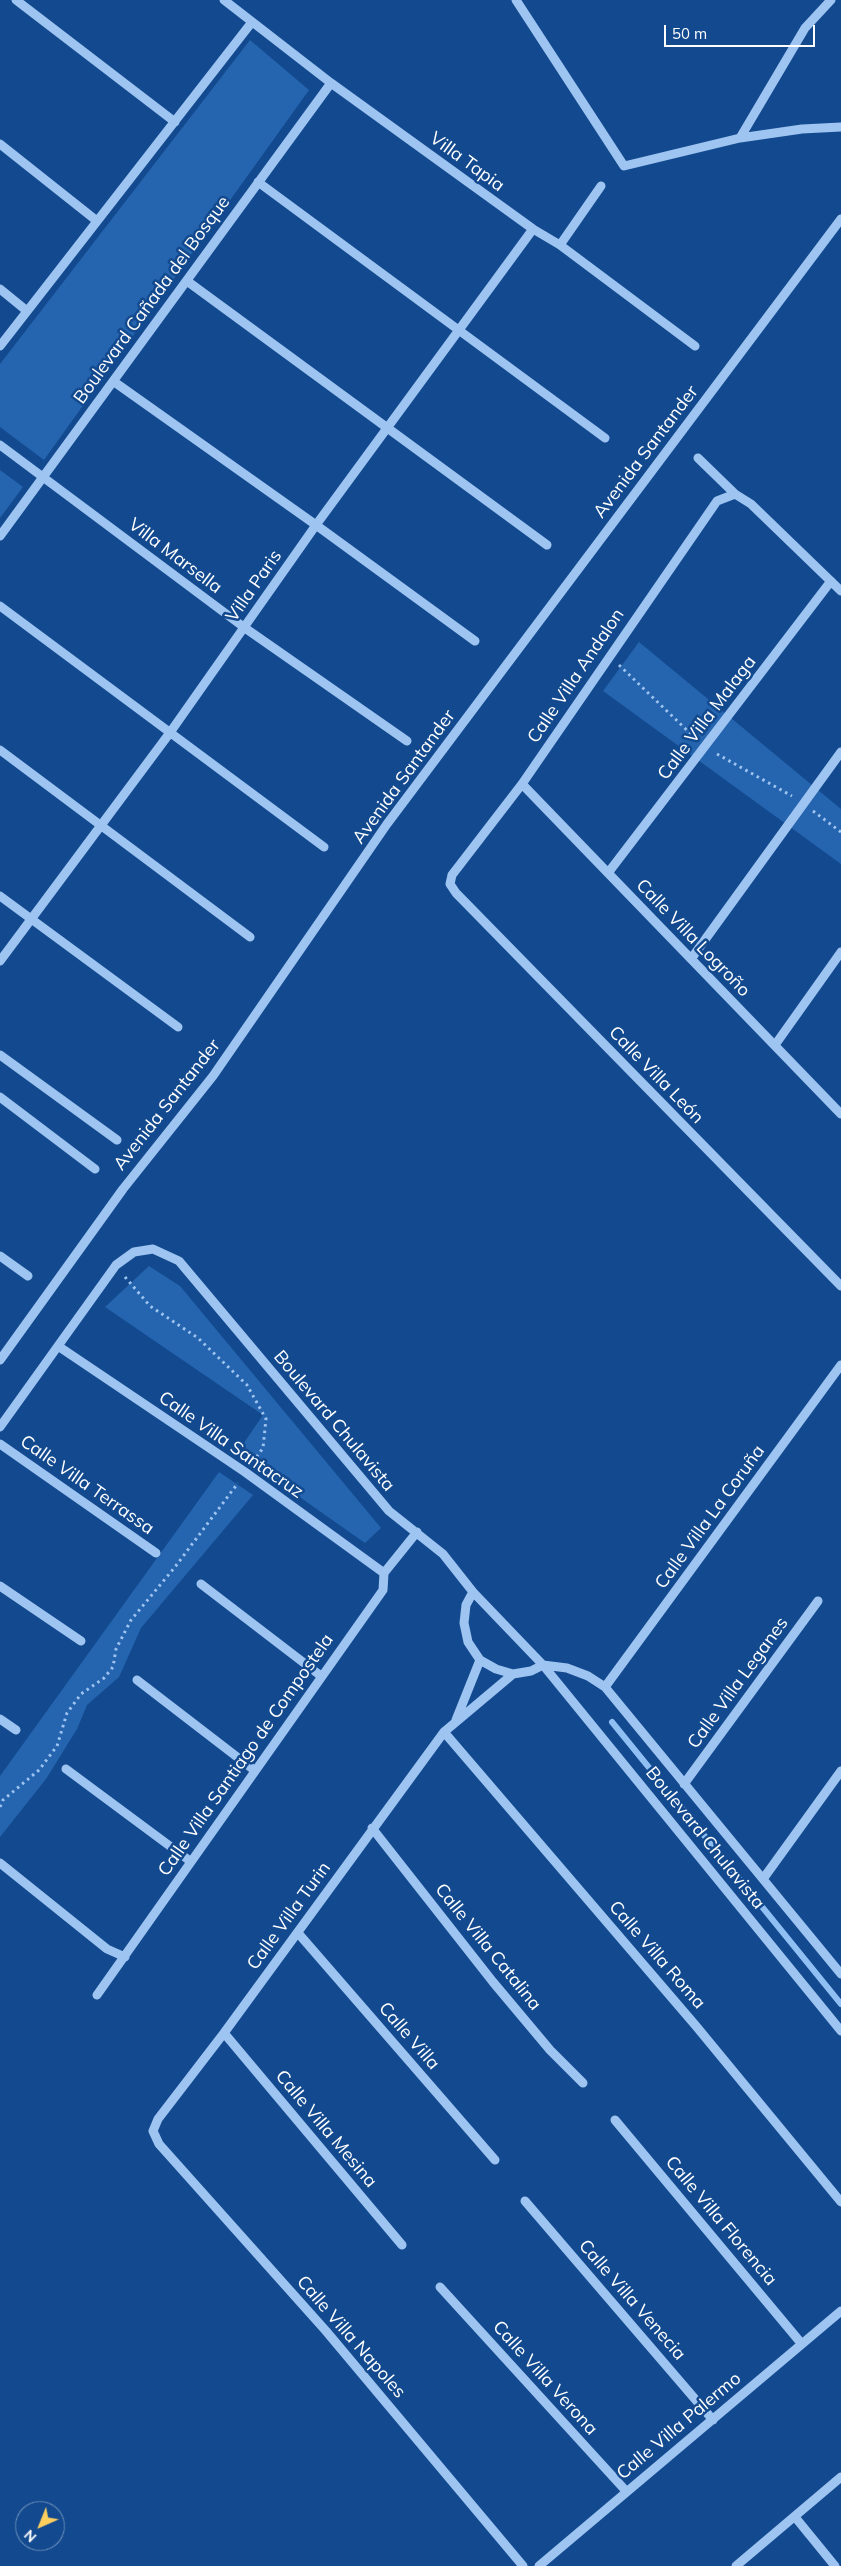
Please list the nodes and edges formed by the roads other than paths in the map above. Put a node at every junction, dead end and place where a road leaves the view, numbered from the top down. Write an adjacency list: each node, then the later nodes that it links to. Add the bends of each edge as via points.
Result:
1 (16, 0): 7 (street)
2 (224, 0): 5 (street, Villa Tapia)
3 (516, 0): 9 (street, via 624,166)
4 (830, 0): 9 (street, via 805,28)
5 (252, 22): 6 (street, Villa Tapia); 7 (street)
6 (331, 83): 11 (street, Boulevard Cañada del Bosque); 15 (street, Villa Tapia)
7 (175, 122): 14 (street)
8 (841, 127): 9 (street)
9 (740, 138)
10 (0, 144): 14 (street)
11 (258, 182): 17 (street, Boulevard Cañada del Bosque); 20 (street)
12 (601, 186): 16 (street)
13 (841, 219): 64 (street, Avenida Santander, via 387,824 212,1076 133,1174)
14 (97, 221): 19 (street)
15 (533, 230): 16 (street, Villa Tapia); 20 (street, Villa Paris)
16 (560, 245): 22 (street, Villa Tapia)
17 (187, 281): 23 (street, Boulevard Cañada del Bosque); 24 (street)
18 (0, 289): 19 (street)
19 (27, 311): 21 (street)
20 (458, 331): 24 (street, Villa Paris); 25 (street)
21 (0, 346)
22 (695, 346)
23 (113, 381): 28 (street, Boulevard Cañada del Bosque); 30 (street)
24 (387, 428): 30 (street, Villa Paris); 32 (street)
25 (605, 438)
26 (0, 445): 28 (street, Villa Marsella)
27 (698, 458): 29 (street)
28 (43, 478): 31 (street, Boulevard Cañada del Bosque); 36 (street, Villa Marsella)
29 (736, 494): 33 (street, via 752,504); 42 (street, Calle Villa Andalon, via 717,501)
30 (316, 525): 36 (street, Villa Paris); 37 (street)
31 (0, 536)
32 (547, 545)
33 (831, 581): 34 (street); 45 (street, Calle Villa Malaga)
34 (841, 591)
35 (0, 606): 38 (street)
36 (245, 628): 38 (street, Villa Paris); 39 (street, Villa Marsella)
37 (475, 641)
38 (170, 734): 43 (street, Villa Paris); 44 (street)
39 (407, 741)
40 (0, 750): 43 (street)
41 (841, 752): 51 (street)
42 (522, 784): 45 (street, Calle Villa Logroño); 46 (street, Calle Villa Andalon, via 452,875)
43 (100, 825): 48 (street, Villa Paris); 49 (street)
44 (324, 847)
45 (608, 873): 51 (street, Calle Villa Logroño)
46 (450, 884): 62 (street, Calle Villa León)
47 (0, 896): 48 (street)
48 (31, 919): 52 (street, Villa Paris); 53 (street)
49 (250, 937)
50 (841, 952): 54 (street)
51 (691, 959): 54 (street, Calle Villa Logroño)
52 (0, 960)
53 (178, 1027)
54 (775, 1046): 57 (street, Calle Villa Logroño)
55 (0, 1055): 58 (street)
56 (0, 1097): 59 (street)
57 (841, 1114)
58 (116, 1140)
59 (95, 1168)
60 (0, 1256): 61 (street)
61 (28, 1276)
62 (841, 1286)
63 (58, 1346): 66 (street); 68 (street, Boulevard Chulavista, via 116,1265 134,1252 153,1249 179,1262 389,1511); 70 (street, Calle Villa Santacruz, via 245,1472)
64 (0, 1360)
65 (841, 1365): 81 (street, Calle Villa La Coruña)
66 (0, 1427)
67 (0, 1444): 69 (street, Calle Villa Terrassa)
68 (417, 1532): 70 (street, Calle Villa Santiago de Compostela); 73 (street, Boulevard Chulavista, via 443,1554)
69 (156, 1553)
70 (384, 1573): 79 (street, Calle Villa Santiago de Compostela, via 383,1590)
71 (200, 1584): 79 (street)
72 (0, 1586): 75 (street)
73 (473, 1592): 76 (street, via 466,1605 464,1623 468,1642); 77 (street, Boulevard Chulavista)
74 (818, 1601): 89 (street, Calle Villa Leganes)
75 (81, 1641)
76 (480, 1660): 78 (street); 83 (street, Calle Villa Turin)
77 (543, 1665): 78 (street, Boulevard Chulavista); 81 (street, Boulevard Chulavista, via 567,1668); 98 (street, Boulevard Chulavista)
78 (513, 1674): 83 (street, Calle Villa Turin)
79 (321, 1676): 87 (street, Calle Villa Santiago de Compostela)
80 (137, 1680): 87 (street)
81 (605, 1687): 89 (street, Boulevard Chulavista)
82 (0, 1719): 84 (street)
83 (455, 1722): 85 (street, Calle Villa Turin)
84 (16, 1730)
85 (444, 1732): 90 (street, Calle Villa Turin); 105 (street, Calle Villa Roma, via 696,2026)
86 (66, 1769): 91 (street)
87 (254, 1770): 91 (street, Calle Villa Santiago de Compostela)
88 (841, 1771): 93 (street)
89 (684, 1784): 93 (street, Boulevard Chulavista)
90 (372, 1828): 94 (street, Calle Villa Turin); 100 (street, Calle Villa Catalina, via 493,1982 550,2050)
91 (190, 1861): 95 (street, Calle Villa Santiago de Compostela)
92 (0, 1863): 95 (street, via 107,1949)
93 (763, 1880): 96 (street, Boulevard Chulavista)
94 (298, 1933): 99 (street, Calle Villa Turin); 103 (street, Calle Villa)
95 (125, 1957): 97 (street, Calle Villa Santiago de Compostela)
96 (841, 1973)
97 (97, 1995)
98 (841, 2031)
99 (224, 2034): 102 (street, Calle Villa Turin, via 158,2119); 106 (street, Calle Villa Mesina)
100 (583, 2083)
101 (615, 2120): 109 (street, Calle Villa Florencia)
102 (153, 2131): 114 (street, Calle Villa Napoles, via 159,2144 326,2330)
103 (495, 2160)
104 (525, 2201): 110 (street, Calle Villa Venecia)
105 (841, 2202)
106 (402, 2245)
107 (440, 2287): 112 (street, Calle Villa Verona)
108 (841, 2311): 109 (street, Calle Villa Palermo)
109 (801, 2343): 110 (street, Calle Villa Palermo)
110 (713, 2420): 112 (street, Calle Villa Palermo)
111 (841, 2478): 113 (street)
112 (626, 2491): 115 (street, Calle Villa Palermo)
113 (795, 2517): 116 (street); 117 (street)
114 (523, 2566)
115 (539, 2566)
116 (736, 2566)
117 (835, 2566)

